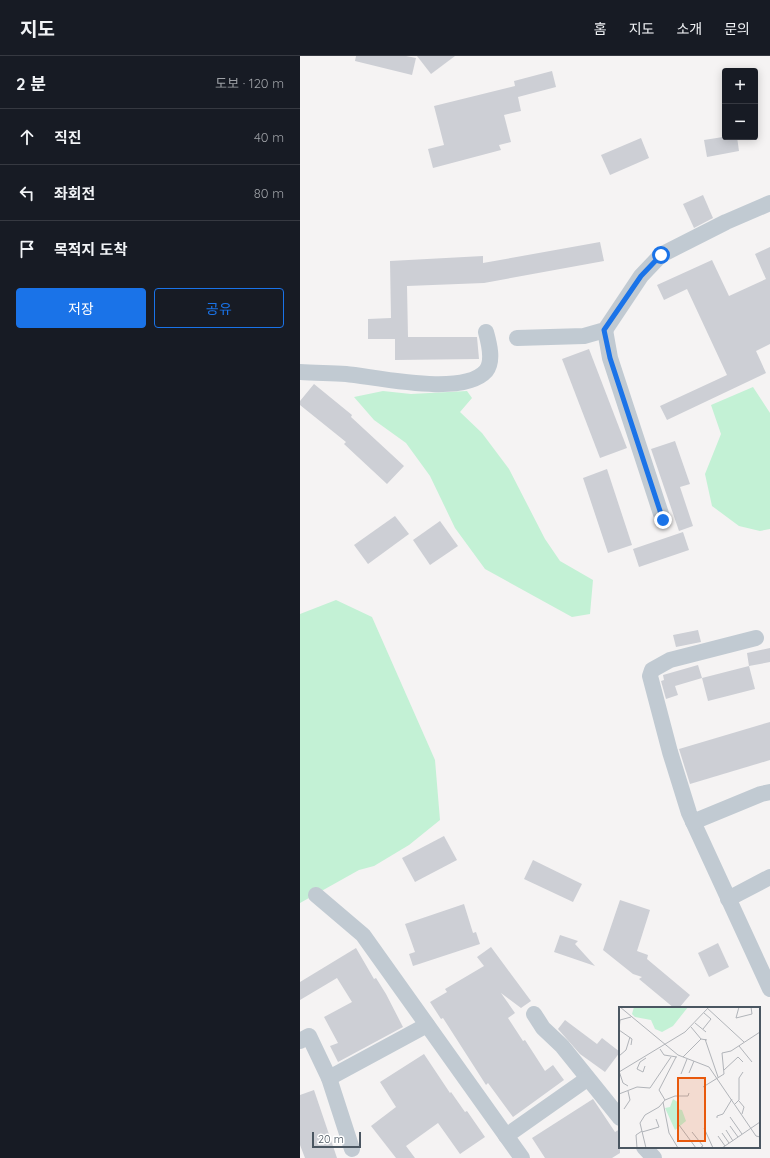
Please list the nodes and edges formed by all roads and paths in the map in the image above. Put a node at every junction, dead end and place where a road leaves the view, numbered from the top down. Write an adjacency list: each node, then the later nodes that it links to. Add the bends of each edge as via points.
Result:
1 (770, 203): 2 (street, via 661,255 641,276)
2 (604, 330): 4 (street, via 584,336); 6 (street, via 610,358)
3 (486, 332): 5 (street, via 490,358 486,370 476,378 458,382 420,384 346,374)
4 (517, 338)
5 (300, 372)
6 (663, 520)
7 (756, 638): 9 (street, via 670,660 652,670 650,676 670,752)
8 (770, 792): 9 (street)
9 (693, 822): 12 (street)
10 (770, 877): 12 (street)
11 (316, 895): 15 (street, via 364,935)
12 (728, 899): 13 (street)
13 (770, 989)
14 (534, 1014): 18 (street)
15 (427, 1025): 17 (street); 20 (street)
16 (300, 1041): 17 (street, via 309,1036)
17 (329, 1078): 22 (street)
18 (587, 1078): 19 (street); 20 (street)
19 (619, 1117)
20 (506, 1136): 23 (street)
21 (645, 1148): 24 (street)
22 (352, 1149)
23 (522, 1158)
24 (654, 1158)

